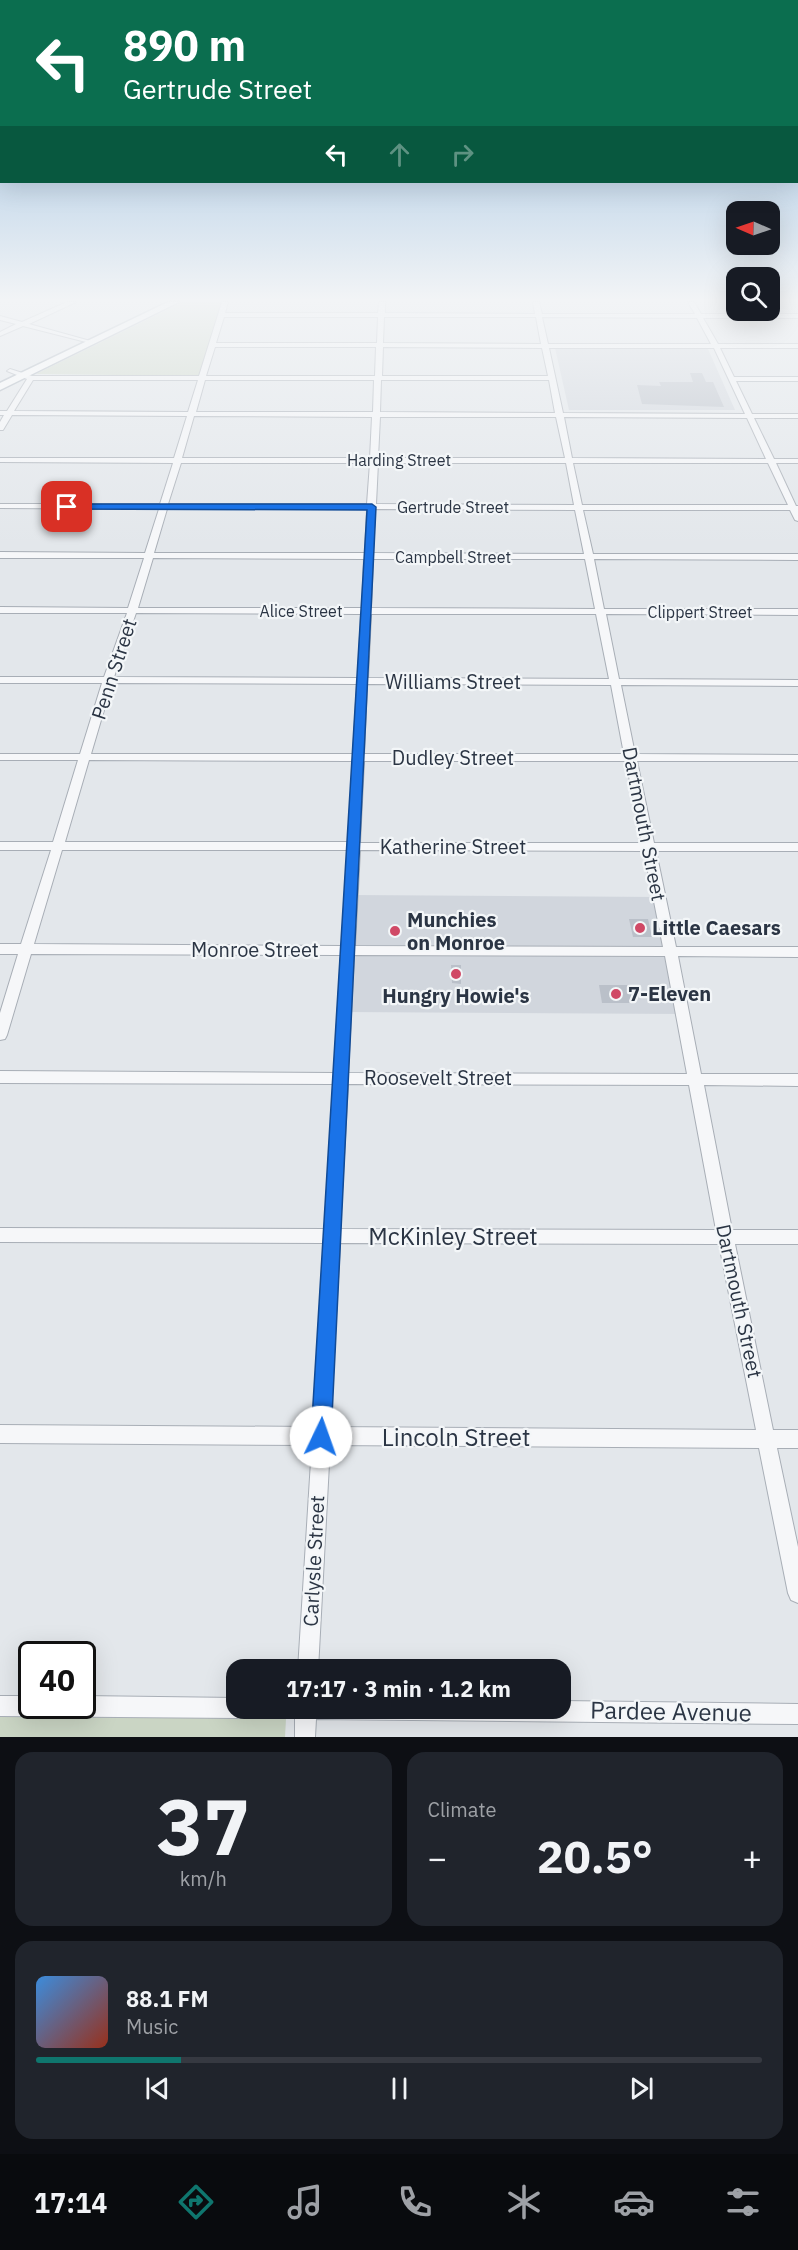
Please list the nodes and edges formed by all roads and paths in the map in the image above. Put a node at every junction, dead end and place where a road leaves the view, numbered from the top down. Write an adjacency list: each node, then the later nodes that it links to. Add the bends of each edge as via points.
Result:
1 (24, 383): 7 (street)
2 (201, 383): 8 (street, Penn Street)
3 (378, 383): 9 (street, Carlysle Street)
4 (554, 383): 10 (street, Dartmouth Street)
5 (733, 383): 11 (street)
6 (0, 413): 7 (street)
7 (10, 413): 8 (street); 13 (street)
8 (192, 414): 9 (street); 15 (street, Penn Street)
9 (377, 414): 10 (street); 16 (street, Carlysle Street)
10 (561, 415): 11 (street); 17 (street, Dartmouth Street)
11 (748, 416): 12 (street); 18 (street)
12 (798, 416)
13 (0, 428)
14 (0, 460): 15 (street, Harding Street)
15 (179, 460): 16 (street, Harding Street); 21 (street, Penn Street)
16 (374, 460): 17 (street, Harding Street); 22 (street, Carlysle Street)
17 (570, 461): 18 (street, Harding Street); 23 (street, Dartmouth Street)
18 (770, 461): 19 (street, Harding Street); 24 (street)
19 (798, 461)
20 (0, 506): 21 (street, Gertrude Street)
21 (164, 507): 22 (street, Gertrude Street); 27 (street, Penn Street)
22 (372, 507): 23 (street, Gertrude Street); 28 (street, Carlysle Street)
23 (580, 508): 24 (street, Gertrude Street); 29 (street, Dartmouth Street)
24 (796, 508): 25 (street)
25 (798, 518)
26 (0, 555): 27 (street, Campbell Street)
27 (149, 556): 28 (street, Campbell Street); 32 (street, Penn Street)
28 (369, 557): 29 (street, Campbell Street); 33 (street, Carlysle Street)
29 (590, 557): 30 (street, Campbell Street); 34 (street, Dartmouth Street)
30 (798, 557)
31 (0, 610): 32 (street, Alice Street)
32 (133, 611): 33 (street, Alice Street); 37 (street, Penn Street)
33 (366, 611): 34 (street, Alice Street); 38 (street, Carlysle Street)
34 (602, 612): 35 (street, Clippert Street); 39 (street, Dartmouth Street)
35 (798, 612)
36 (0, 680): 37 (street, Williams Street)
37 (108, 681): 38 (street, Williams Street); 42 (street, Penn Street)
38 (362, 681): 39 (street, Williams Street); 43 (street, Carlysle Street)
39 (616, 683): 40 (street, Williams Street); 44 (street, Dartmouth Street)
40 (798, 683)
41 (0, 757): 42 (street, Dudley Street)
42 (86, 757): 43 (street, Dudley Street); 47 (street, Penn Street)
43 (358, 758): 44 (street, Dudley Street); 48 (street, Carlysle Street)
44 (631, 758): 45 (street, Dudley Street); 49 (street, Dartmouth Street)
45 (798, 758)
46 (0, 846): 47 (street, Katherine Street)
47 (59, 846): 48 (street, Katherine Street); 52 (street, Penn Street)
48 (354, 846): 49 (street, Katherine Street); 53 (street, Carlysle Street)
49 (649, 848): 50 (street, Katherine Street); 54 (street, Dartmouth Street)
50 (798, 848)
51 (0, 949): 52 (street, Monroe Street)
52 (27, 949): 53 (street, Monroe Street); 56 (street, Penn Street)
53 (348, 951): 54 (street, Monroe Street); 58 (street, Carlysle Street)
54 (670, 952): 55 (street, Monroe Street); 59 (street, Dartmouth Street)
55 (798, 952)
56 (0, 1035)
57 (0, 1077): 58 (street, Roosevelt Street)
58 (341, 1077): 59 (street, Roosevelt Street); 62 (street, Carlysle Street)
59 (696, 1080): 60 (street, Roosevelt Street); 63 (street, Dartmouth Street)
60 (798, 1080)
61 (0, 1235): 62 (street, McKinley Street)
62 (332, 1237): 63 (street, McKinley Street); 66 (street, Carlysle Street)
63 (725, 1237): 64 (street, McKinley Street); 67 (street, Dartmouth Street)
64 (798, 1237)
65 (0, 1434): 66 (street, Lincoln Street)
66 (321, 1437): 67 (street, Lincoln Street); 70 (street, Carlysle Street)
67 (768, 1439): 68 (street, Lincoln Street); 69 (street, Dartmouth Street)
68 (798, 1439)
69 (798, 1593)
70 (309, 1659)
71 (0, 1706): 72 (street)
72 (226, 1708)
73 (571, 1712): 74 (street, Pardee Avenue)
74 (798, 1714)
75 (305, 1719): 76 (street)
76 (304, 1737)

